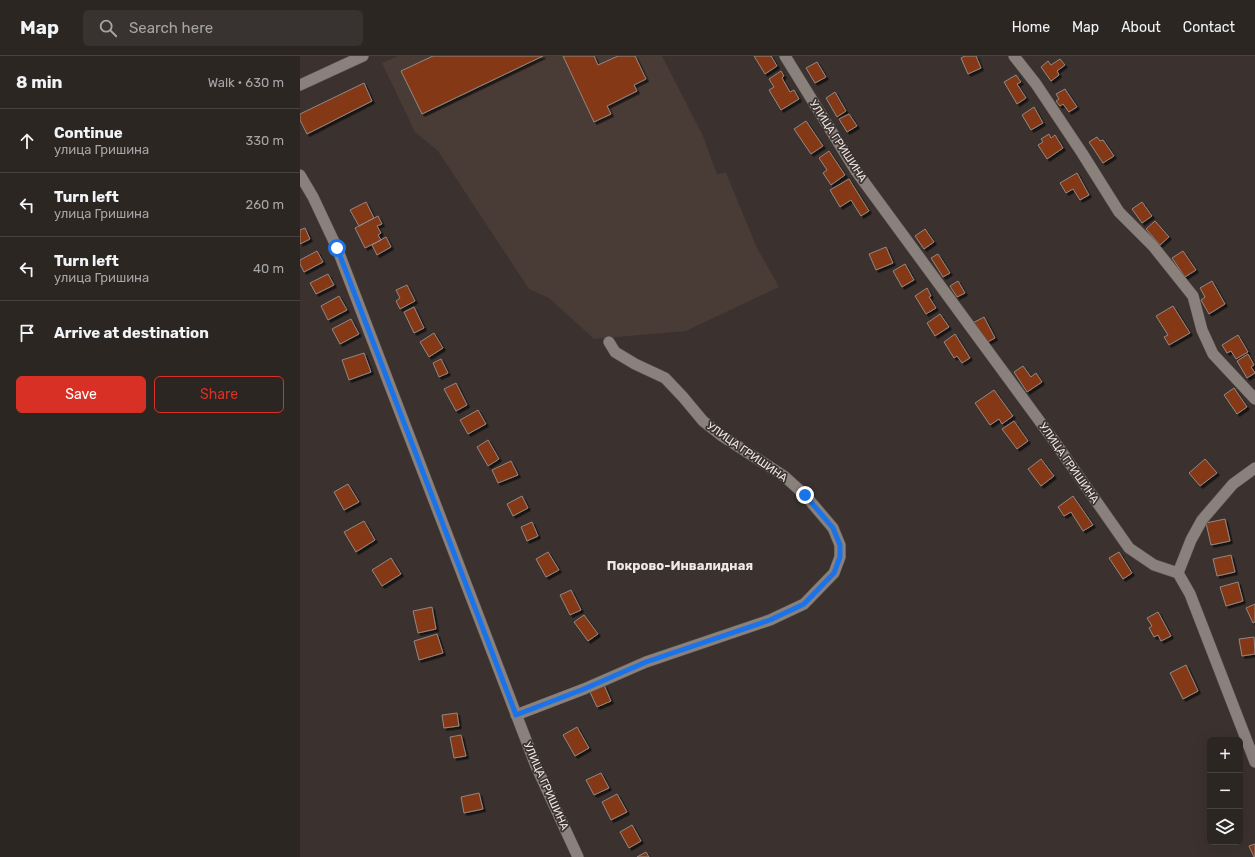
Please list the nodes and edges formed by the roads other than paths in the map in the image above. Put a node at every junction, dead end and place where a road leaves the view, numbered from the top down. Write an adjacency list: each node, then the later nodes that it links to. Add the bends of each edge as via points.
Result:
1 (363, 56): 4 (street)
2 (785, 56): 9 (street, УЛИЦА ГРИШИНА, via 856,171 1052,438 1129,548 1154,565)
3 (1014, 56): 7 (street, via 1036,84 1119,212 1153,246 1193,296 1202,330 1214,354)
4 (300, 85)
5 (300, 175): 10 (street, УЛИЦА ГРИШИНА, via 313,196 337,248)
6 (609, 342): 10 (street, УЛИЦА ГРИШИНА, via 616,352 665,378 704,421 722,436 784,476 805,495 833,528 840,545 840,557 834,573 804,604 770,620 646,662)
7 (1255, 399)
8 (1255, 468): 9 (street, via 1233,484 1202,520)
9 (1178, 573): 11 (street, via 1190,594)
10 (516, 715): 12 (street, УЛИЦА ГРИШИНА, via 536,766)
11 (1255, 762)
12 (578, 857)

